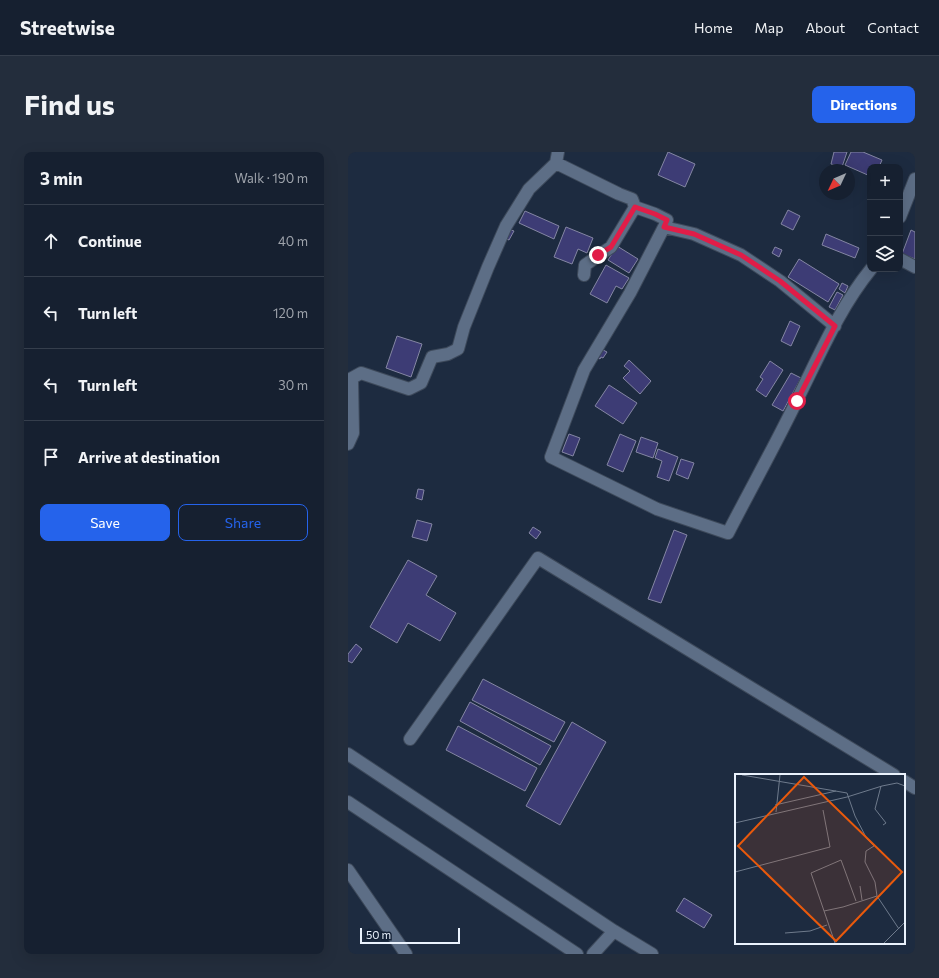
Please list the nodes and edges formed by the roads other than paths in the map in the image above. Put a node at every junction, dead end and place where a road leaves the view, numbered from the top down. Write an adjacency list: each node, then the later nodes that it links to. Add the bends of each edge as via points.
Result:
1 (557, 158): 3 (street, via 632,199); 11 (street, via 529,189 506,226 472,306 458,349 432,357 421,383 409,388 361,373 352,378 353,433)
2 (915, 179): 4 (street)
3 (635, 207): 5 (street, via 667,220); 9 (street, via 611,247 585,265)
4 (903, 209)
5 (664, 227): 10 (street, via 694,234 741,255 780,281); 10 (street, via 630,293 584,370 551,457 657,509 728,533)
6 (903, 261): 7 (street)
7 (915, 267)
8 (868, 272): 10 (street, via 858,284)
9 (584, 275)
10 (835, 326)
11 (348, 444)
12 (410, 739): 14 (street, via 538,558)
13 (348, 754): 19 (street)
14 (892, 774)
15 (905, 782): 16 (street)
16 (915, 788)
17 (348, 802): 21 (street)
18 (348, 870): 20 (street)
19 (614, 931): 22 (street); 23 (street)
20 (406, 954)
21 (577, 954)
22 (593, 954)
23 (652, 954)

